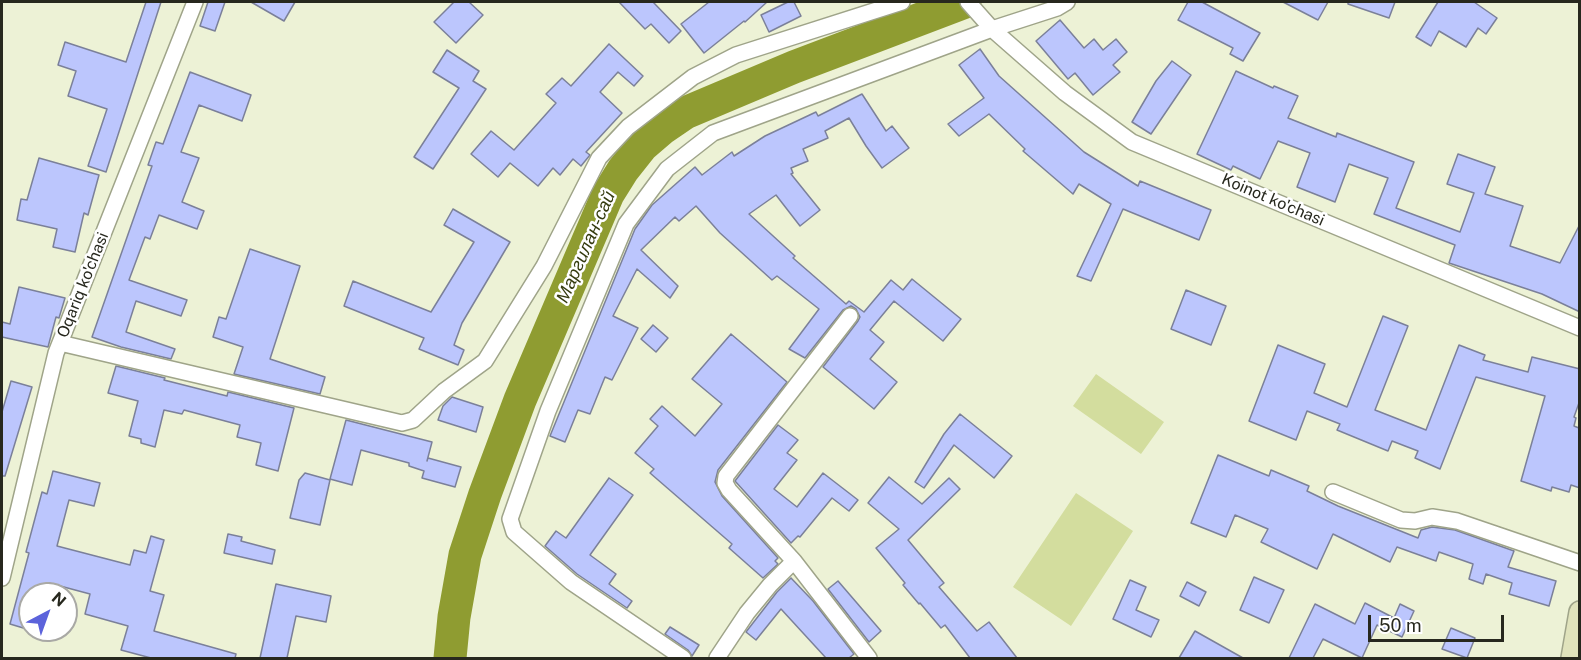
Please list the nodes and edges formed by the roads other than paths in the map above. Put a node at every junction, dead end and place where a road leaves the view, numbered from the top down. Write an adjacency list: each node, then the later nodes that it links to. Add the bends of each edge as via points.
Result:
1 (195, 2): 8 (street, Oqariq ko'chasi)
2 (902, 2): 8 (street, via 736,56 693,77 628,128 599,158 544,266 485,361 413,420 402,423)
3 (968, 2): 5 (street, Koinot ko'chasi)
4 (1068, 2): 5 (street)
5 (992, 29): 7 (street, Koinot ko'chasi, via 1065,93 1132,142); 14 (street, via 713,133 667,169 626,224 548,411 510,519 514,532 572,582)
6 (850, 316): 10 (street, via 726,476 729,490)
7 (1580, 327)
8 (60, 343): 12 (street, Oqariq ko'chasi)
9 (1333, 492): 11 (street, via 1401,520 1432,517 1457,521)
10 (794, 561): 15 (street, via 747,613); 16 (street)
11 (1580, 563)
12 (2, 578)
13 (1580, 612): 17 (main road)
14 (683, 658)
15 (717, 658)
16 (868, 658)
17 (1572, 658)

